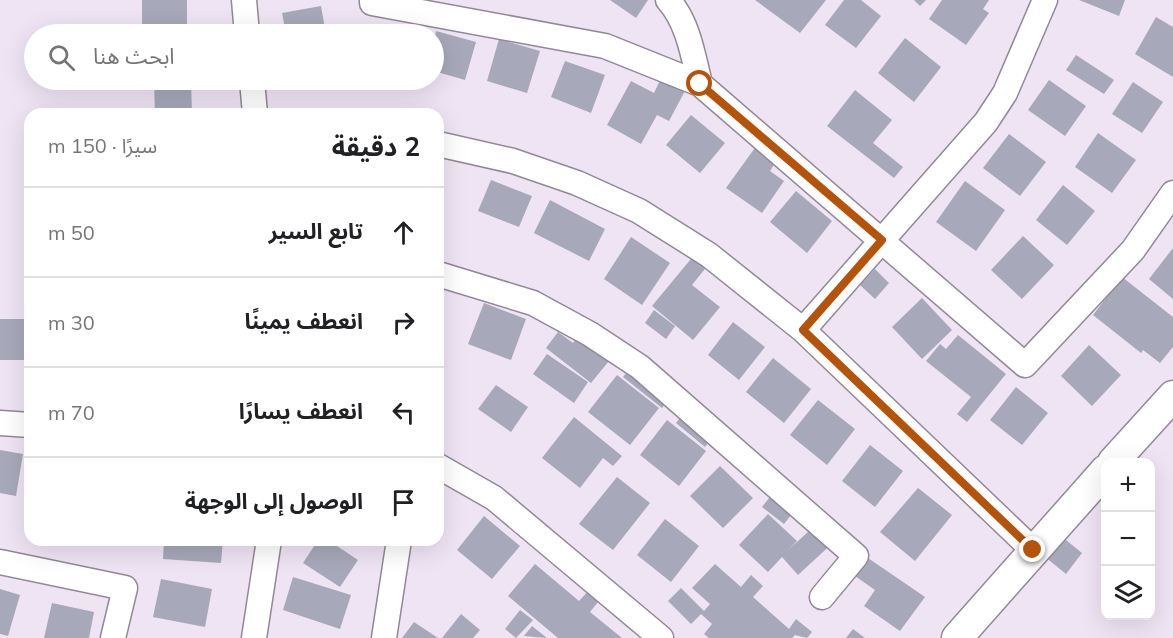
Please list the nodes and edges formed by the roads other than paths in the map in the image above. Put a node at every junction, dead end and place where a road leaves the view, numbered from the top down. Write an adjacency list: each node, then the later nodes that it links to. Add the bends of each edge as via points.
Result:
1 (244, 0): 5 (street)
2 (372, 0): 6 (street, via 605,46)
3 (668, 0): 6 (street, via 676,8 690,41)
4 (1045, 0): 11 (street, via 1005,93 986,122)
5 (246, 24)
6 (700, 84): 11 (street)
7 (253, 90): 8 (street)
8 (254, 108)
9 (444, 145): 13 (street, via 513,161 577,183 639,212 709,255)
10 (1173, 194): 11 (street, via 1133,250 1025,365)
11 (882, 240): 13 (street)
12 (444, 276): 24 (street, via 533,303 640,367 856,556)
13 (803, 330): 22 (street)
14 (1173, 396): 17 (street)
15 (0, 423): 16 (street)
16 (24, 425)
17 (1117, 458)
18 (444, 469): 28 (street, via 494,498)
19 (1101, 475): 22 (street)
20 (268, 546): 26 (street)
21 (398, 546): 27 (street)
22 (1033, 550): 29 (street)
23 (0, 562): 25 (street, via 125,588)
24 (822, 597)
25 (113, 638)
26 (254, 638)
27 (384, 638)
28 (662, 638)
29 (957, 638)

